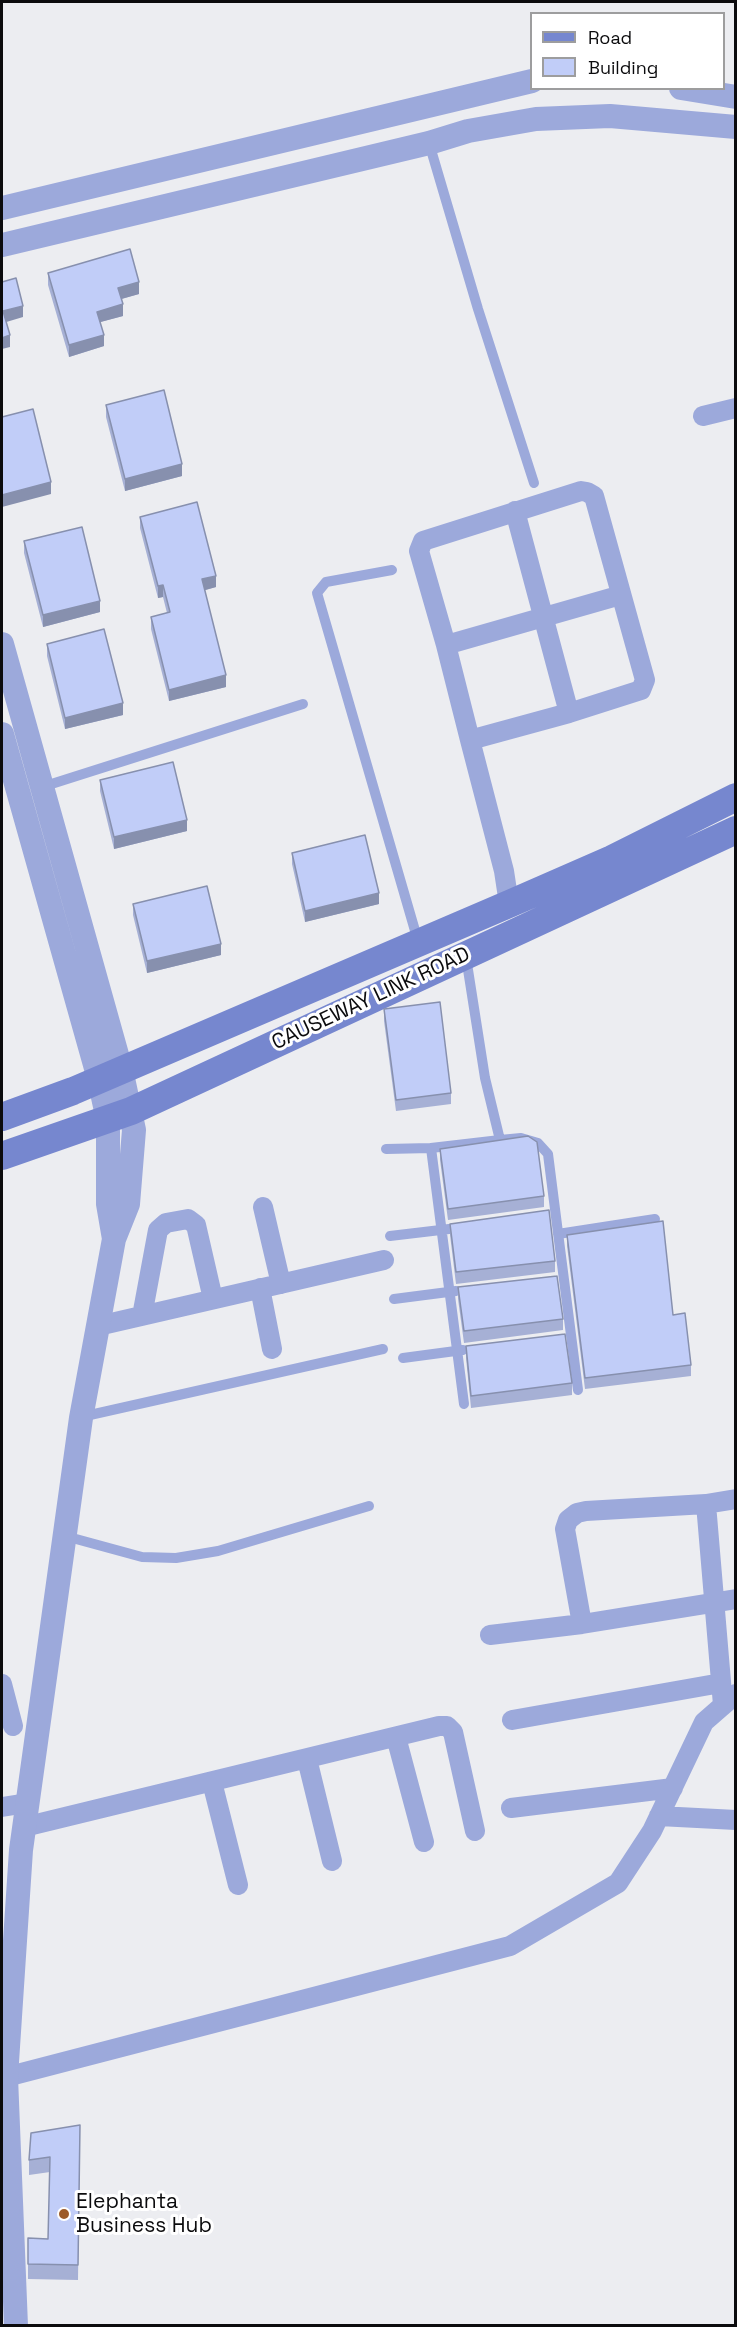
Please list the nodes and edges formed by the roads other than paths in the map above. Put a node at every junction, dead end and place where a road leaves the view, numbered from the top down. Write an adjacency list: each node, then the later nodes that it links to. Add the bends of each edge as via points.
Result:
1 (530, 81): 6 (street)
2 (693, 90): 3 (street)
3 (735, 97)
4 (735, 127): 5 (street, via 610,116 536,119 468,131)
5 (429, 143): 7 (street); 10 (lane)
6 (2, 208)
7 (2, 245)
8 (735, 408): 9 (street)
9 (703, 416)
10 (534, 483)
11 (516, 511): 13 (street, via 581,491 594,496); 14 (street); 15 (street, via 423,541 419,551)
12 (392, 570): 25 (lane, via 326,582 317,593)
13 (621, 595): 14 (street); 18 (street, via 645,680 641,690)
14 (543, 618): 15 (street); 18 (street)
15 (446, 645): 20 (street)
16 (3, 658): 21 (street)
17 (303, 704): 21 (lane)
18 (569, 713): 20 (street)
19 (2, 734): 21 (street)
20 (470, 740): 24 (street)
21 (30, 792): 27 (street)
22 (735, 797): 24 (main road, CAUSEWAY LINK ROAD, via 623,854)
23 (735, 830): 26 (main road, CAUSEWAY LINK ROAD)
24 (509, 904): 25 (main road, CAUSEWAY LINK ROAD)
25 (419, 943): 27 (main road, CAUSEWAY LINK ROAD)
26 (465, 954): 28 (main road, CAUSEWAY LINK ROAD); 30 (lane, via 485,1078)
27 (110, 1074): 28 (street); 29 (main road, CAUSEWAY LINK ROAD)
28 (119, 1115): 33 (main road, CAUSEWAY LINK ROAD); 48 (street, via 134,1151 128,1204 114,1239)
29 (2, 1117)
30 (500, 1140): 31 (lane); 38 (lane, via 521,1138 538,1143 548,1154 550,1214)
31 (431, 1148): 32 (lane); 37 (lane)
32 (386, 1149)
33 (2, 1156)
34 (263, 1207): 41 (street)
35 (656, 1220): 38 (lane)
36 (465, 1226): 37 (lane)
37 (442, 1230): 39 (lane); 44 (lane)
38 (558, 1234): 53 (lane, via 558,1279 565,1338)
39 (390, 1236)
40 (384, 1260): 41 (street)
41 (281, 1284): 42 (street)
42 (260, 1288): 45 (street); 49 (street)
43 (473, 1289): 44 (lane)
44 (450, 1292): 46 (lane); 51 (lane)
45 (213, 1299): 47 (street); 47 (street, via 196,1225 188,1219 166,1223 158,1230)
46 (394, 1299)
47 (142, 1316): 48 (street)
48 (98, 1326): 55 (street)
49 (272, 1349)
50 (383, 1349): 55 (lane)
51 (463, 1350): 52 (lane); 54 (lane)
52 (403, 1358)
53 (578, 1390)
54 (464, 1404)
55 (81, 1418): 59 (street)
56 (735, 1499): 57 (street)
57 (706, 1504): 61 (street); 62 (street, via 586,1511 568,1520 565,1529)
58 (369, 1506): 59 (lane, via 218,1551 176,1558 142,1557)
59 (64, 1536): 67 (street)
60 (735, 1599): 61 (street)
61 (715, 1603): 62 (street); 65 (street)
62 (582, 1624): 63 (street)
63 (490, 1635)
64 (2, 1684): 68 (street)
65 (727, 1694): 66 (street); 72 (street, via 704,1722)
66 (512, 1720)
67 (38, 1723): 68 (street); 73 (street)
68 (8, 1727)
69 (396, 1737): 70 (street); 79 (street, via 439,1726 447,1726 453,1732); 80 (street)
70 (307, 1759): 71 (street); 81 (street)
71 (212, 1782): 78 (street); 83 (street)
72 (672, 1788): 75 (street); 76 (street)
73 (27, 1803): 74 (street); 78 (street)
74 (2, 1807)
75 (511, 1808)
76 (659, 1816): 77 (street); 84 (street, via 618,1883 510,1946)
77 (735, 1820)
78 (24, 1827): 82 (street)
79 (475, 1831)
80 (424, 1842)
81 (332, 1861)
82 (10, 1882): 84 (street)
83 (238, 1885)
84 (5, 2062): 85 (street)
85 (16, 2325)

